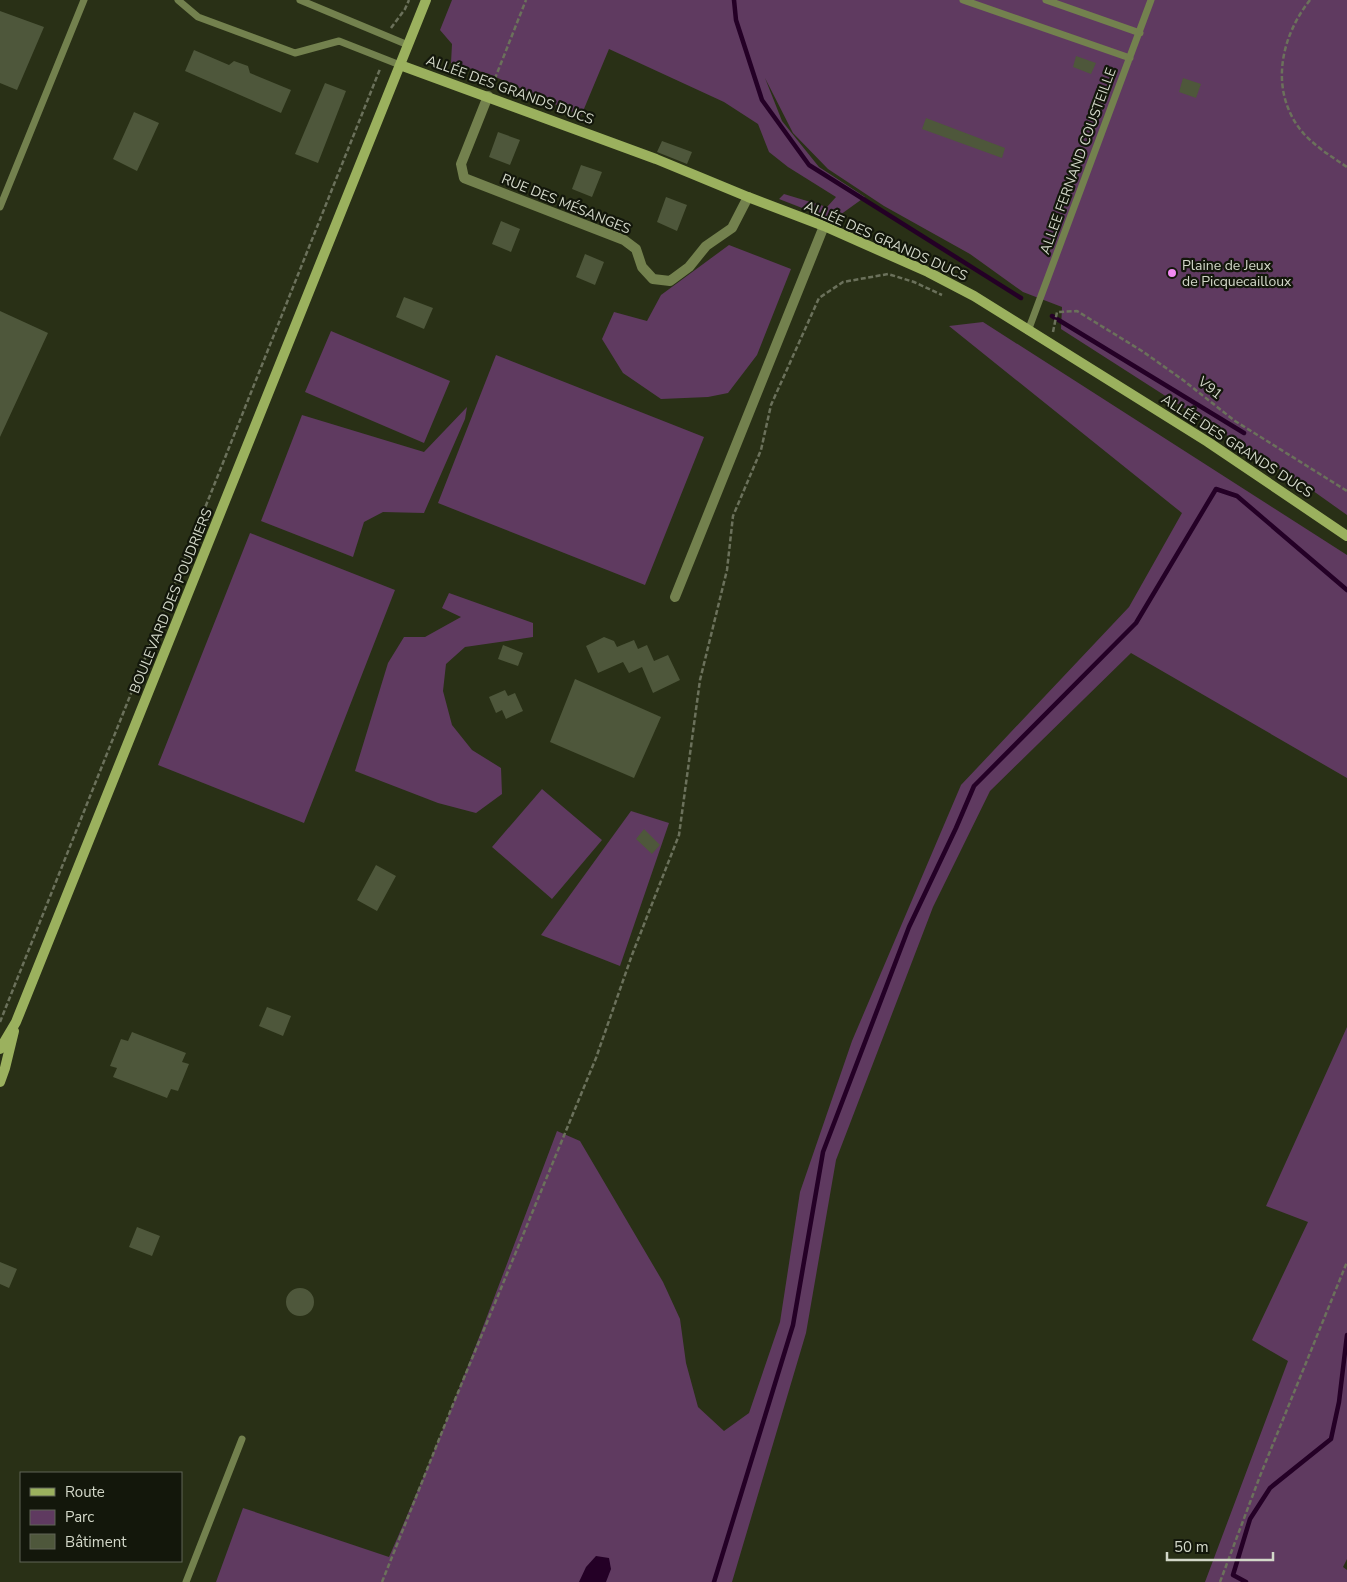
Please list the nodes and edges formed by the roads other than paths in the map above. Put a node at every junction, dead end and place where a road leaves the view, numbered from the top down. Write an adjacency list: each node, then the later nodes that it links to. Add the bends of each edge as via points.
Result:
1 (84, 0): 14 (lane)
2 (178, 0): 11 (lane, via 198,16 295,53 338,41)
3 (300, 0): 9 (lane)
4 (426, 0): 9 (main road, BOULEVARD DES POUDRIERS)
5 (963, 0): 10 (lane)
6 (1046, 0): 8 (lane)
7 (1151, 0): 8 (lane, ALLEE FERNAND COUSTEILLE)
8 (1140, 33): 10 (lane, ALLEE FERNAND COUSTEILLE)
9 (408, 45): 11 (main road, BOULEVARD DES POUDRIERS)
10 (1130, 58): 16 (lane, ALLEE FERNAND COUSTEILLE)
11 (400, 65): 12 (main road, ALLÉE DES GRANDS DUCS); 19 (main road, BOULEVARD DES POUDRIERS)
12 (488, 96): 13 (main road, ALLÉE DES GRANDS DUCS, via 656,158); 13 (street, RUE DES MÉSANGES, via 461,164 464,178 624,240 636,249 642,267 653,279 670,281 689,268 706,246 732,228)
13 (748, 197): 15 (main road, ALLÉE DES GRANDS DUCS)
14 (0, 207)
15 (824, 226): 16 (main road, ALLÉE DES GRANDS DUCS, via 967,292); 18 (street)
16 (1028, 331): 17 (main road, ALLÉE DES GRANDS DUCS, via 1208,442)
17 (1347, 536)
18 (675, 597)
19 (16, 1022): 20 (main road, BOULEVARD DES POUDRIERS); 21 (main road, BOULEVARD DES POUDRIERS)
20 (0, 1048)
21 (0, 1082)
22 (242, 1438): 23 (lane)
23 (186, 1582)

